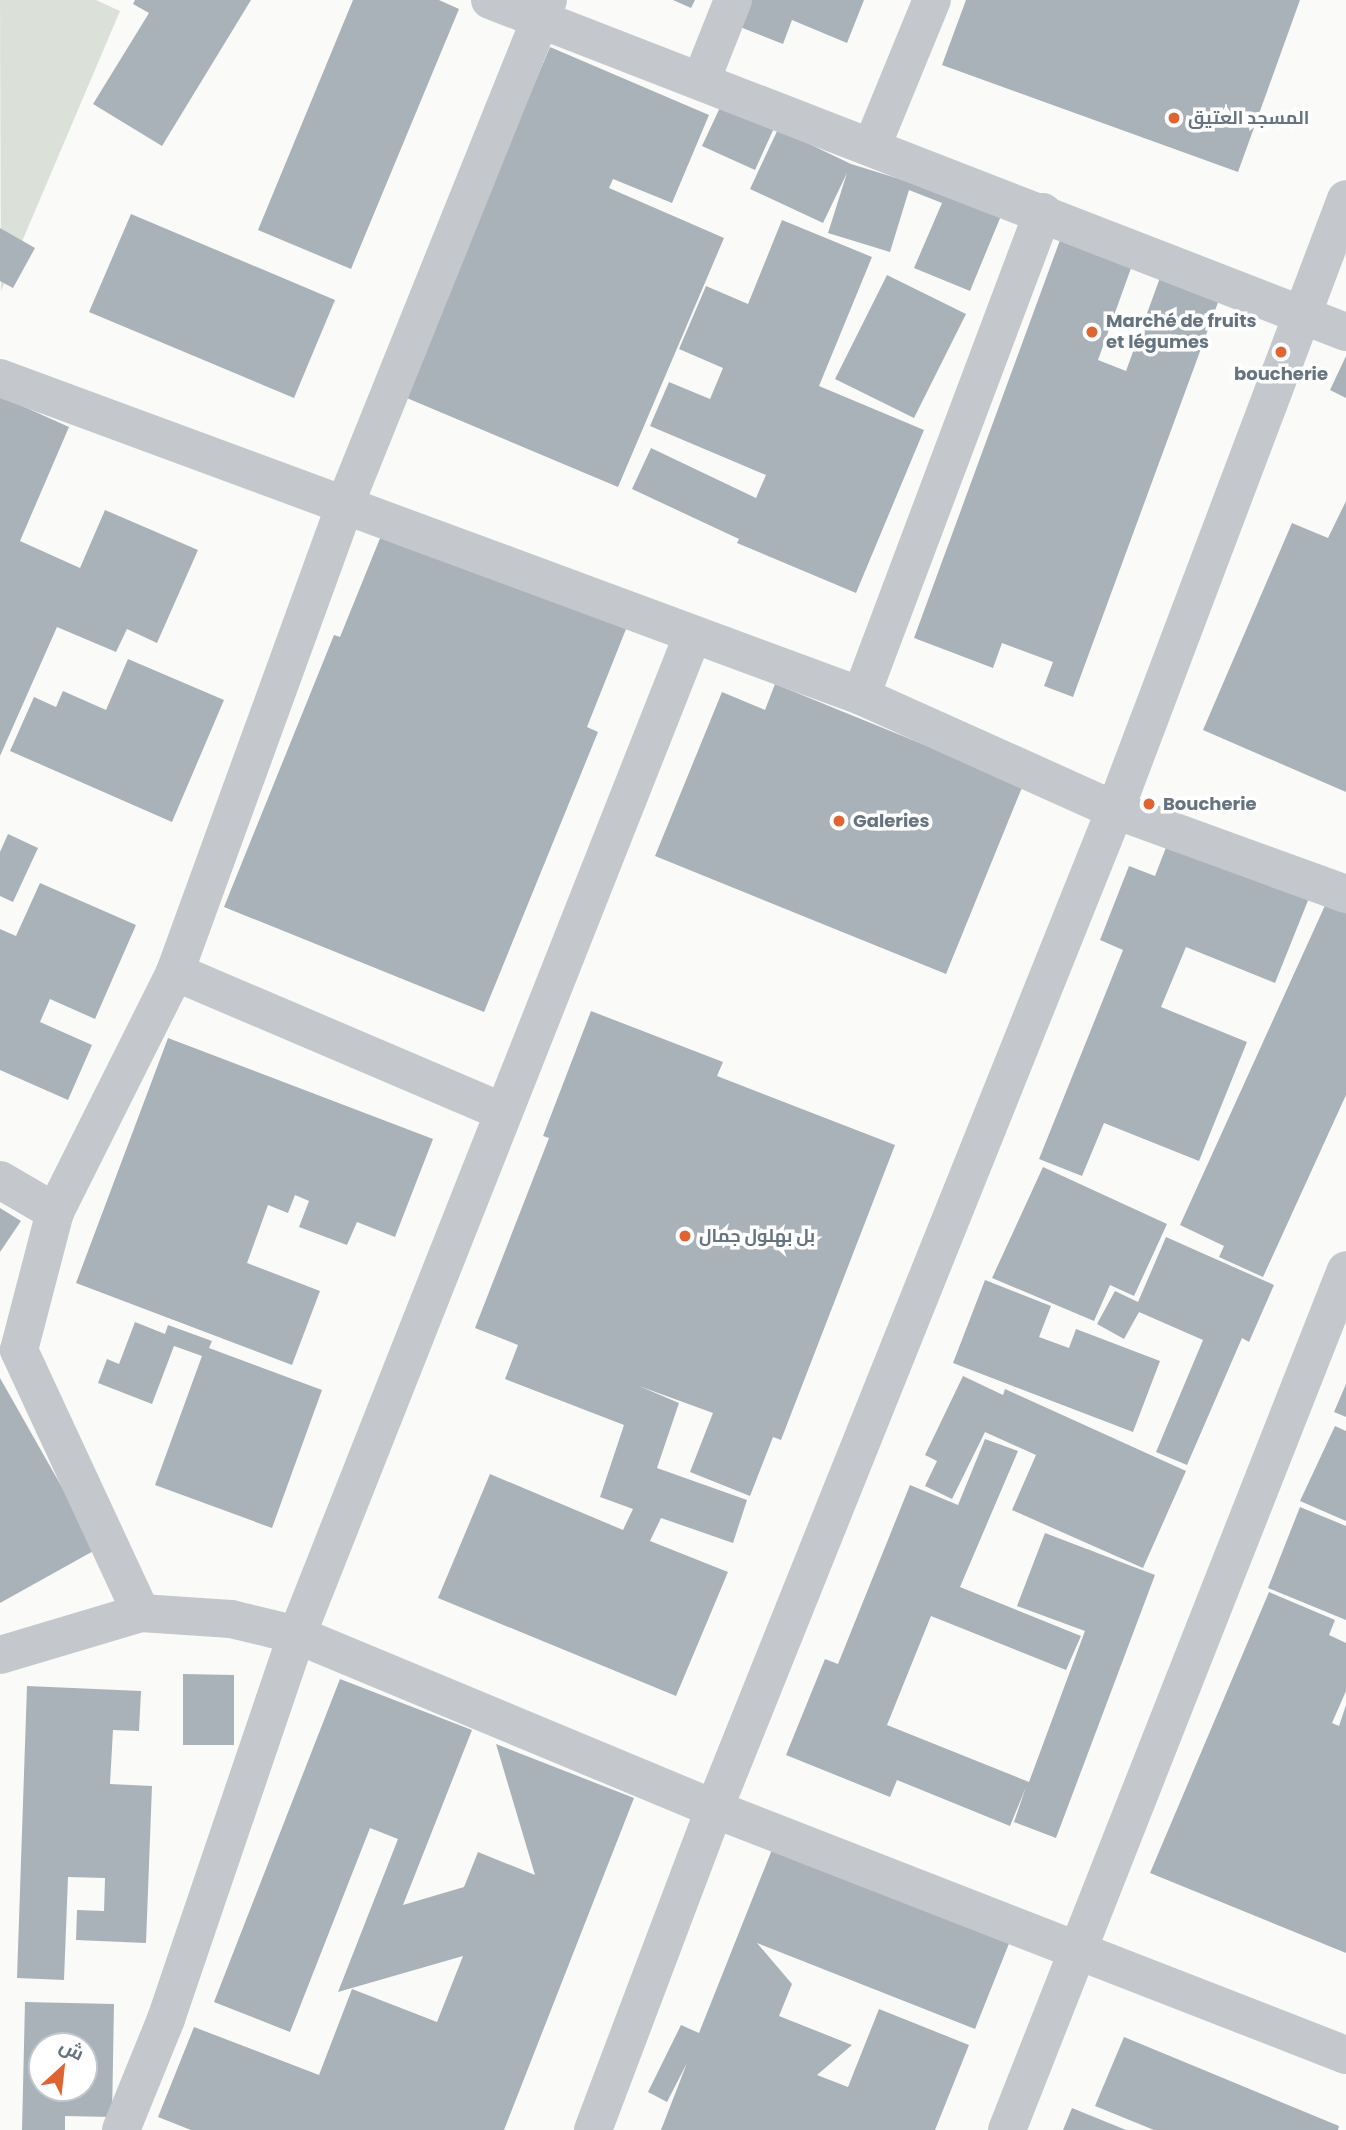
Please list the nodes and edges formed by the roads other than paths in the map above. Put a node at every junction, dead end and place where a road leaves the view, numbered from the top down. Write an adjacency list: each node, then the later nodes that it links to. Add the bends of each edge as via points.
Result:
1 (490, 0): 4 (street)
2 (733, 0): 5 (street)
3 (932, 0): 6 (street)
4 (545, 9): 5 (street); 12 (street)
5 (701, 81): 6 (street)
6 (872, 146): 8 (street)
7 (1346, 199): 9 (street)
8 (1043, 212): 9 (street); 14 (street)
9 (1303, 313): 10 (street); 15 (street)
10 (1346, 332)
11 (0, 378): 12 (street)
12 (345, 504): 13 (street); 17 (street)
13 (692, 637): 14 (street); 18 (street)
14 (861, 696): 15 (street)
15 (1115, 810): 16 (street); 26 (street)
16 (1346, 894)
17 (175, 972): 18 (street); 20 (street)
18 (503, 1112): 24 (street)
19 (0, 1180): 20 (street)
20 (55, 1212): 22 (street)
21 (1346, 1269): 27 (street)
22 (9, 1355): 23 (street)
23 (141, 1613): 24 (street, via 231,1619); 25 (street)
24 (297, 1635): 26 (street); 29 (street, via 166,2019)
25 (0, 1655)
26 (714, 1809): 27 (street); 30 (street)
27 (1075, 1953): 28 (street); 31 (street)
28 (1346, 2055)
29 (121, 2130)
30 (593, 2130)
31 (1007, 2130)

